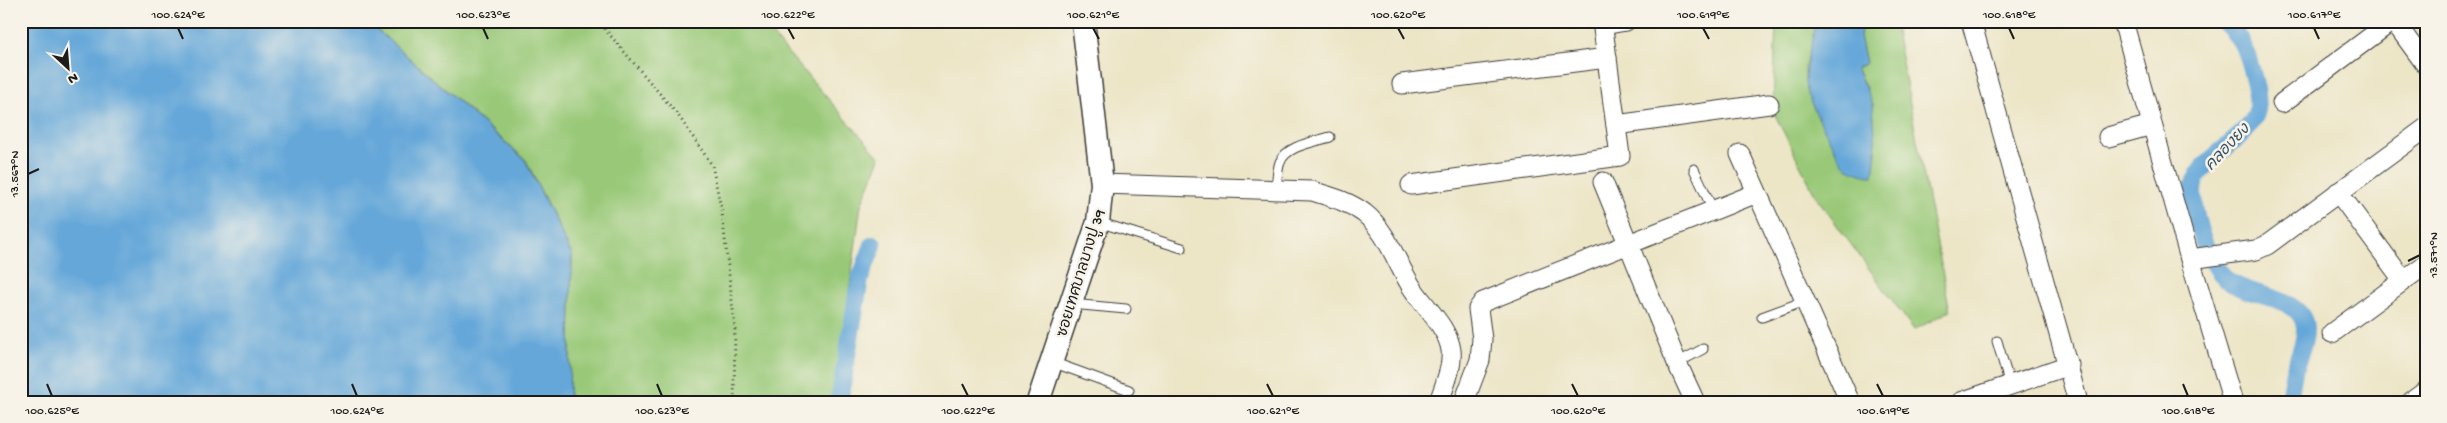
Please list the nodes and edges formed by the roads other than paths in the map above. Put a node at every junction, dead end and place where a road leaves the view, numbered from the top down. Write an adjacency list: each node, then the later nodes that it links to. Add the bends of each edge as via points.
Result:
1 (1083, 21): 20 (street, ซอยเทศบาลบางปู 39)
2 (1626, 21): 6 (street)
3 (1972, 21): 41 (street)
4 (2123, 21): 13 (street)
5 (2393, 21): 8 (street); 10 (street)
6 (1602, 23): 7 (street)
7 (1607, 58): 9 (street); 12 (street)
8 (2426, 65)
9 (1402, 84)
10 (2282, 103)
11 (1769, 104): 12 (street)
12 (1616, 125): 21 (street, via 1620,156)
13 (2152, 125): 16 (street); 29 (street)
14 (2426, 128): 23 (street)
15 (1330, 137): 22 (lane, via 1285,154)
16 (2108, 137)
17 (1740, 154): 24 (street)
18 (1694, 169): 25 (lane)
19 (1603, 182): 27 (street)
20 (1102, 184): 22 (street); 26 (street, ซอยเทศบาลบางปู 39)
21 (1411, 185)
22 (1276, 190): 46 (street, via 1312,192 1343,200 1364,214 1377,228 1412,288 1445,335 1451,350 1451,362)
23 (2338, 192): 29 (street, via 2256,250); 31 (street)
24 (1757, 193): 25 (street); 32 (street)
25 (1713, 210): 27 (street)
26 (1098, 222): 28 (lane); 33 (street, ซอยเทศบาลบางปู 39)
27 (1629, 242): 40 (street); 47 (street, via 1478,305 1482,339 1480,360)
28 (1182, 248)
29 (2194, 258): 52 (street)
30 (2426, 264): 31 (street)
31 (2404, 280): 36 (street)
32 (1805, 301): 35 (lane); 49 (street)
33 (1071, 304): 34 (lane); 39 (street, ซอยเทศบาลบางปู 39)
34 (1126, 309)
35 (1762, 317)
36 (2332, 333)
37 (1997, 341): 42 (lane)
38 (1703, 349): 40 (lane)
39 (1052, 362): 43 (lane); 45 (street, ซอยเทศบาลบางปู 39)
40 (1677, 363): 48 (street)
41 (2069, 365): 42 (street); 51 (street)
42 (2010, 385): 50 (street)
43 (1129, 390)
44 (2426, 391): 53 (street)
45 (1038, 402)
46 (1439, 402)
47 (1464, 402)
48 (1695, 402)
49 (1850, 402)
50 (1961, 402)
51 (2078, 402)
52 (2233, 402)
53 (2411, 402)

